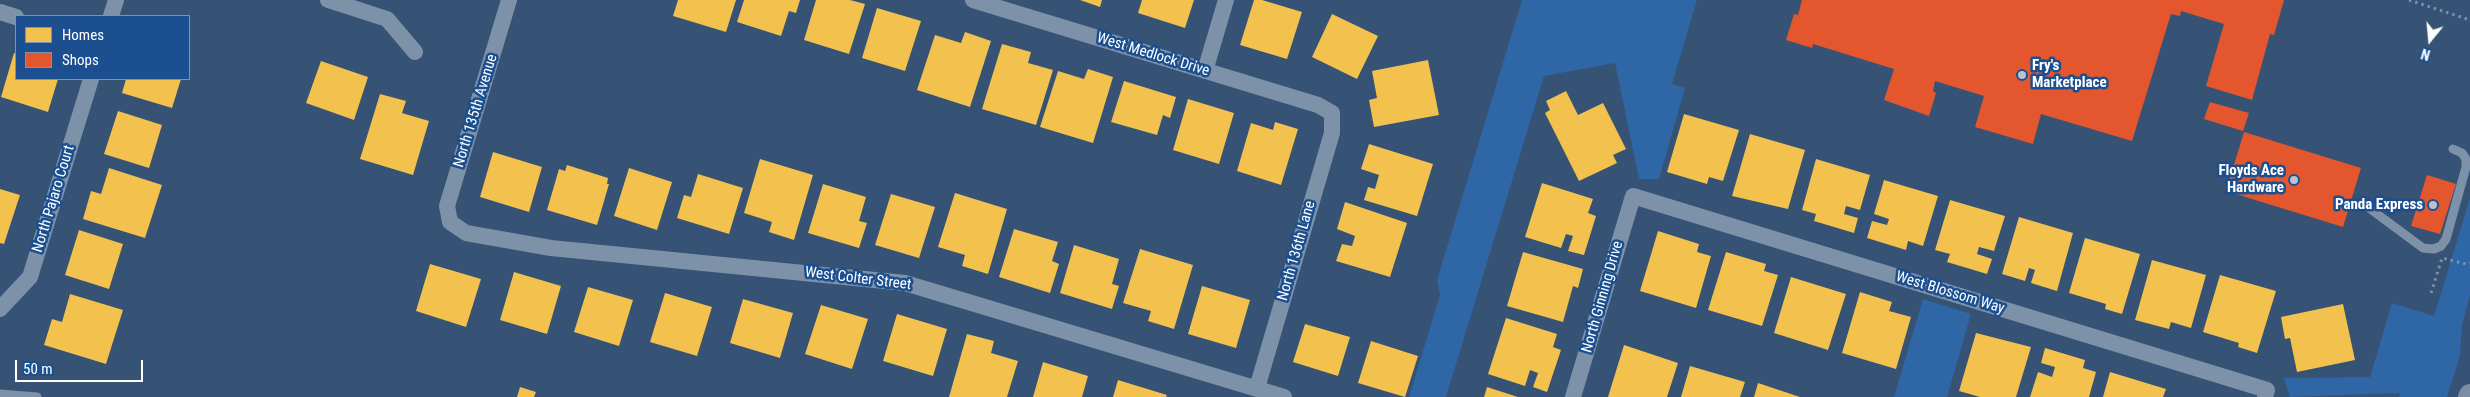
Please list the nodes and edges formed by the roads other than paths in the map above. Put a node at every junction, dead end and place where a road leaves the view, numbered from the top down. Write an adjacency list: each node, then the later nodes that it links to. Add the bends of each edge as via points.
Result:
1 (116, 0): 7 (street)
2 (328, 0): 9 (street, via 387,19)
3 (509, 0): 16 (street, North 135th Avenue, via 447,206)
4 (974, 0): 10 (street, West Medlock Drive)
5 (1226, 0): 10 (street)
6 (0, 12): 8 (street)
7 (111, 15)
8 (15, 17)
9 (415, 52)
10 (1205, 71): 12 (street, West Medlock Drive, via 1318,105)
11 (91, 80): 17 (street, North Pajaro Court, via 30,277)
12 (1332, 113): 18 (street, North 136th Lane, via 1332,132)
13 (2453, 149): 15 (lane, via 2466,159 2466,167 2446,239 2441,246 2423,248)
14 (1632, 196): 19 (street, West Blossom Way); 23 (street, North Ginning Drive)
15 (2369, 208)
16 (450, 222): 18 (street, West Colter Street, via 466,233 550,248 905,283)
17 (0, 309)
18 (1257, 388): 22 (street, West Colter Street)
19 (2266, 393)
20 (0, 394): 21 (lane)
21 (37, 397)
22 (1284, 397)
23 (1573, 397)

